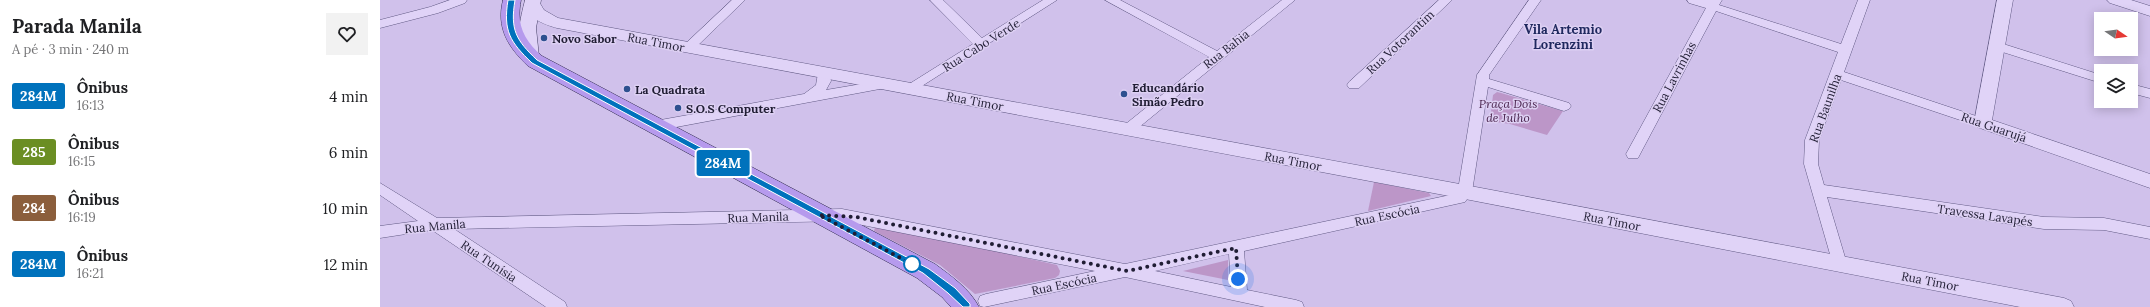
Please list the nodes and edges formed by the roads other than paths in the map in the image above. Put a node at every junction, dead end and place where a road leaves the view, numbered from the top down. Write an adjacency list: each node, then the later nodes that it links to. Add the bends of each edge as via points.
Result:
1 (461, 0): 17 (street)
2 (512, 0): 23 (main road, via 509,11 510,30 516,42)
3 (739, 0): 20 (street)
4 (936, 0): 18 (street)
5 (1051, 0): 18 (street, Rua Cabo Verde)
6 (1111, 0): 22 (street)
7 (1289, 0): 22 (street, Rua Bahia)
8 (1446, 0): 29 (street, Rua Votorantim)
9 (1535, 0): 27 (street, via 1485,70)
10 (1693, 0): 15 (street)
11 (1864, 0): 21 (street, Rua Baunilha)
12 (2005, 0): 19 (street)
13 (2115, 0): 16 (street)
14 (532, 1): 20 (street, Rua Timor, via 537,13 550,21); 23 (main road, via 527,28)
15 (1714, 3): 21 (street); 38 (street, Rua Lavrinhas)
16 (2150, 12)
17 (380, 24)
18 (981, 44): 30 (street, Rua Cabo Verde)
19 (1997, 46): 26 (street); 35 (street)
20 (688, 48): 24 (street, Rua Timor)
21 (1846, 50): 25 (street, Rua Baunilha)
22 (1217, 56): 37 (street, Rua Bahia)
23 (530, 57): 36 (main road)
24 (824, 73): 28 (street, Rua Timor); 33 (street, via 824,84)
25 (1837, 74): 35 (street, Rua Guarujá); 41 (street, Rua Baunilha, via 1810,151 1811,164)
26 (2094, 76)
27 (1481, 81): 34 (street); 42 (street)
28 (885, 84): 30 (street, Rua Timor); 33 (street)
29 (1354, 84)
30 (911, 89): 37 (street, Rua Timor)
31 (2138, 90): 32 (street)
32 (2150, 94)
33 (806, 100): 36 (street)
34 (1564, 106)
35 (1983, 123): 39 (street, Rua Guarujá)
36 (655, 126): 43 (main road)
37 (1127, 130): 42 (street, Rua Timor)
38 (1633, 154)
39 (2150, 180)
40 (380, 188): 44 (street, Rua Tunísia)
41 (1820, 190): 46 (street, Travessa Lavapés, via 2044,223 2104,224); 48 (street, Rua Baunilha)
42 (1465, 192): 47 (street, Rua Escócia, via 1451,202); 48 (street, Rua Timor)
43 (819, 215): 44 (street, Rua Manila); 49 (street, Rua Manila, via 856,217); 51 (main road, via 926,271 951,290)
44 (434, 224): 45 (street, Rua Manila); 53 (street, Rua Tunísia)
45 (380, 232)
46 (2150, 233)
47 (1236, 248): 49 (street, Rua Escócia); 50 (street)
48 (1840, 264): 52 (street, Rua Timor)
49 (1127, 271): 50 (street, Rua Manila); 51 (street, Rua Escócia)
50 (1239, 294): 54 (street, Rua Manila)
51 (976, 304)
52 (2038, 304): 55 (street, Rua Timor)
53 (559, 307)
54 (1296, 307)
55 (2064, 307)

